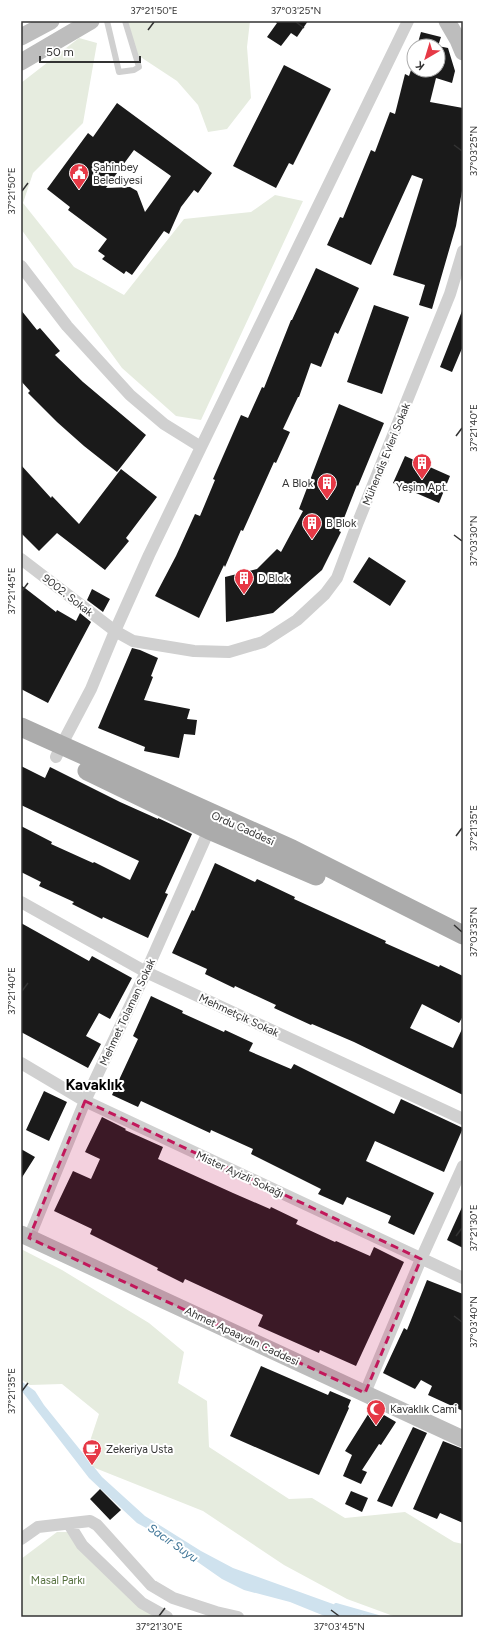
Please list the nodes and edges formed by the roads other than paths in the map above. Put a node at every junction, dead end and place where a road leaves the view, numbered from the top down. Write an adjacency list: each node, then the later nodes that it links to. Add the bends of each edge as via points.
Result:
1 (51, 21): 7 (street)
2 (91, 21): 9 (street)
3 (107, 21): 4 (lane, via 119,72 139,67)
4 (125, 21)
5 (408, 21): 12 (street)
6 (447, 21): 8 (street)
7 (21, 37)
8 (463, 52)
9 (21, 62)
10 (463, 251): 14 (street, Mühendis Evleri Sokak, via 450,294 337,578 325,594 297,620 263,642 229,652 194,651 133,641)
11 (21, 266): 12 (street, via 67,326 130,395 164,424)
12 (200, 447): 14 (street)
13 (21, 559): 14 (street, 9002. Sokak)
14 (115, 631): 17 (street, via 91,689)
15 (21, 727): 17 (main road, Ordu Caddesi)
16 (21, 740): 17 (main road, Ordu Caddesi)
17 (59, 751): 18 (main road, Ordu Caddesi); 20 (main road, Ordu Caddesi, via 292,849)
18 (209, 830): 21 (main road, Ordu Caddesi, via 292,864); 22 (street, Mehmet Tolaman Sokak)
19 (21, 902): 22 (street, Mehmetçik Sokak)
20 (463, 935)
21 (463, 946)
22 (146, 972): 24 (street, Mehmet Tolaman Sokak); 25 (street, Mehmetçik Sokak)
23 (21, 1063): 24 (street, Mister Ayizli Sokağı)
24 (85, 1101): 27 (street, Mehmet Tolaman Sokak); 28 (street, Mister Ayizli Sokağı)
25 (463, 1119)
26 (463, 1166): 28 (street)
27 (25, 1236): 30 (street, Ahmet Apaaydın Caddesi)
28 (421, 1259): 29 (street, Mister Ayizli Sokağı); 30 (street)
29 (463, 1278)
30 (364, 1392): 31 (street, Ahmet Apaaydın Caddesi)
31 (463, 1439)
32 (69, 1524): 33 (street, via 38,1527); 34 (street, via 82,1545 142,1603); 35 (street, via 90,1521 97,1525 151,1585 173,1598)
33 (21, 1539)
34 (167, 1617)
35 (238, 1617)

